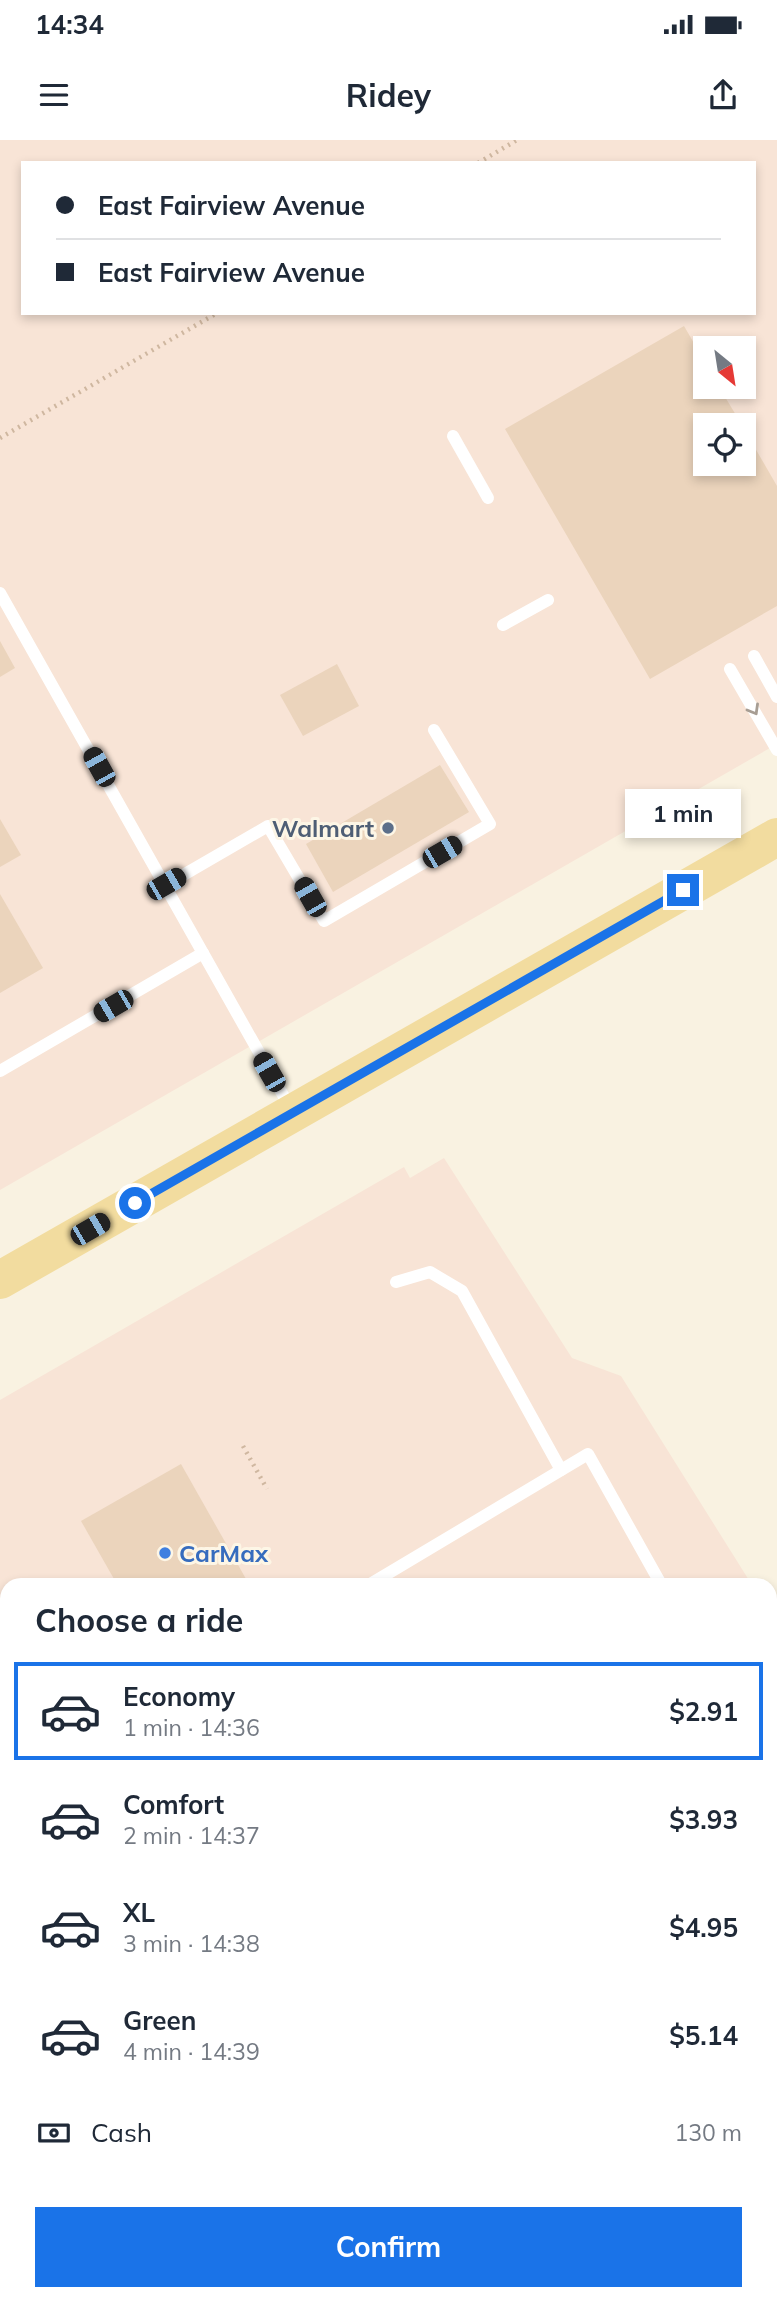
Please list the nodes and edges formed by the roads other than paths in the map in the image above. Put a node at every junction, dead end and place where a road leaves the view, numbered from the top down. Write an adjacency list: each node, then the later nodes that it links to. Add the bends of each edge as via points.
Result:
1 (453, 436): 2 (lane)
2 (488, 498)
3 (0, 593): 12 (lane)
4 (548, 600): 5 (lane)
5 (503, 625)
6 (754, 656): 8 (lane)
7 (730, 669): 10 (lane, one-way to 10)
8 (777, 697)
9 (434, 730): 12 (lane, via 490,824 324,921 268,825)
10 (777, 750)
11 (777, 837): 15 (main road)
12 (166, 884): 13 (lane)
13 (204, 953): 14 (lane); 15 (lane)
14 (0, 1071)
15 (293, 1112): 16 (main road)
16 (0, 1280)
17 (396, 1282): 18 (lane, via 430,1272 462,1291)
18 (561, 1470): 19 (lane); 20 (lane, via 588,1454)
19 (380, 1578)
20 (658, 1578)

